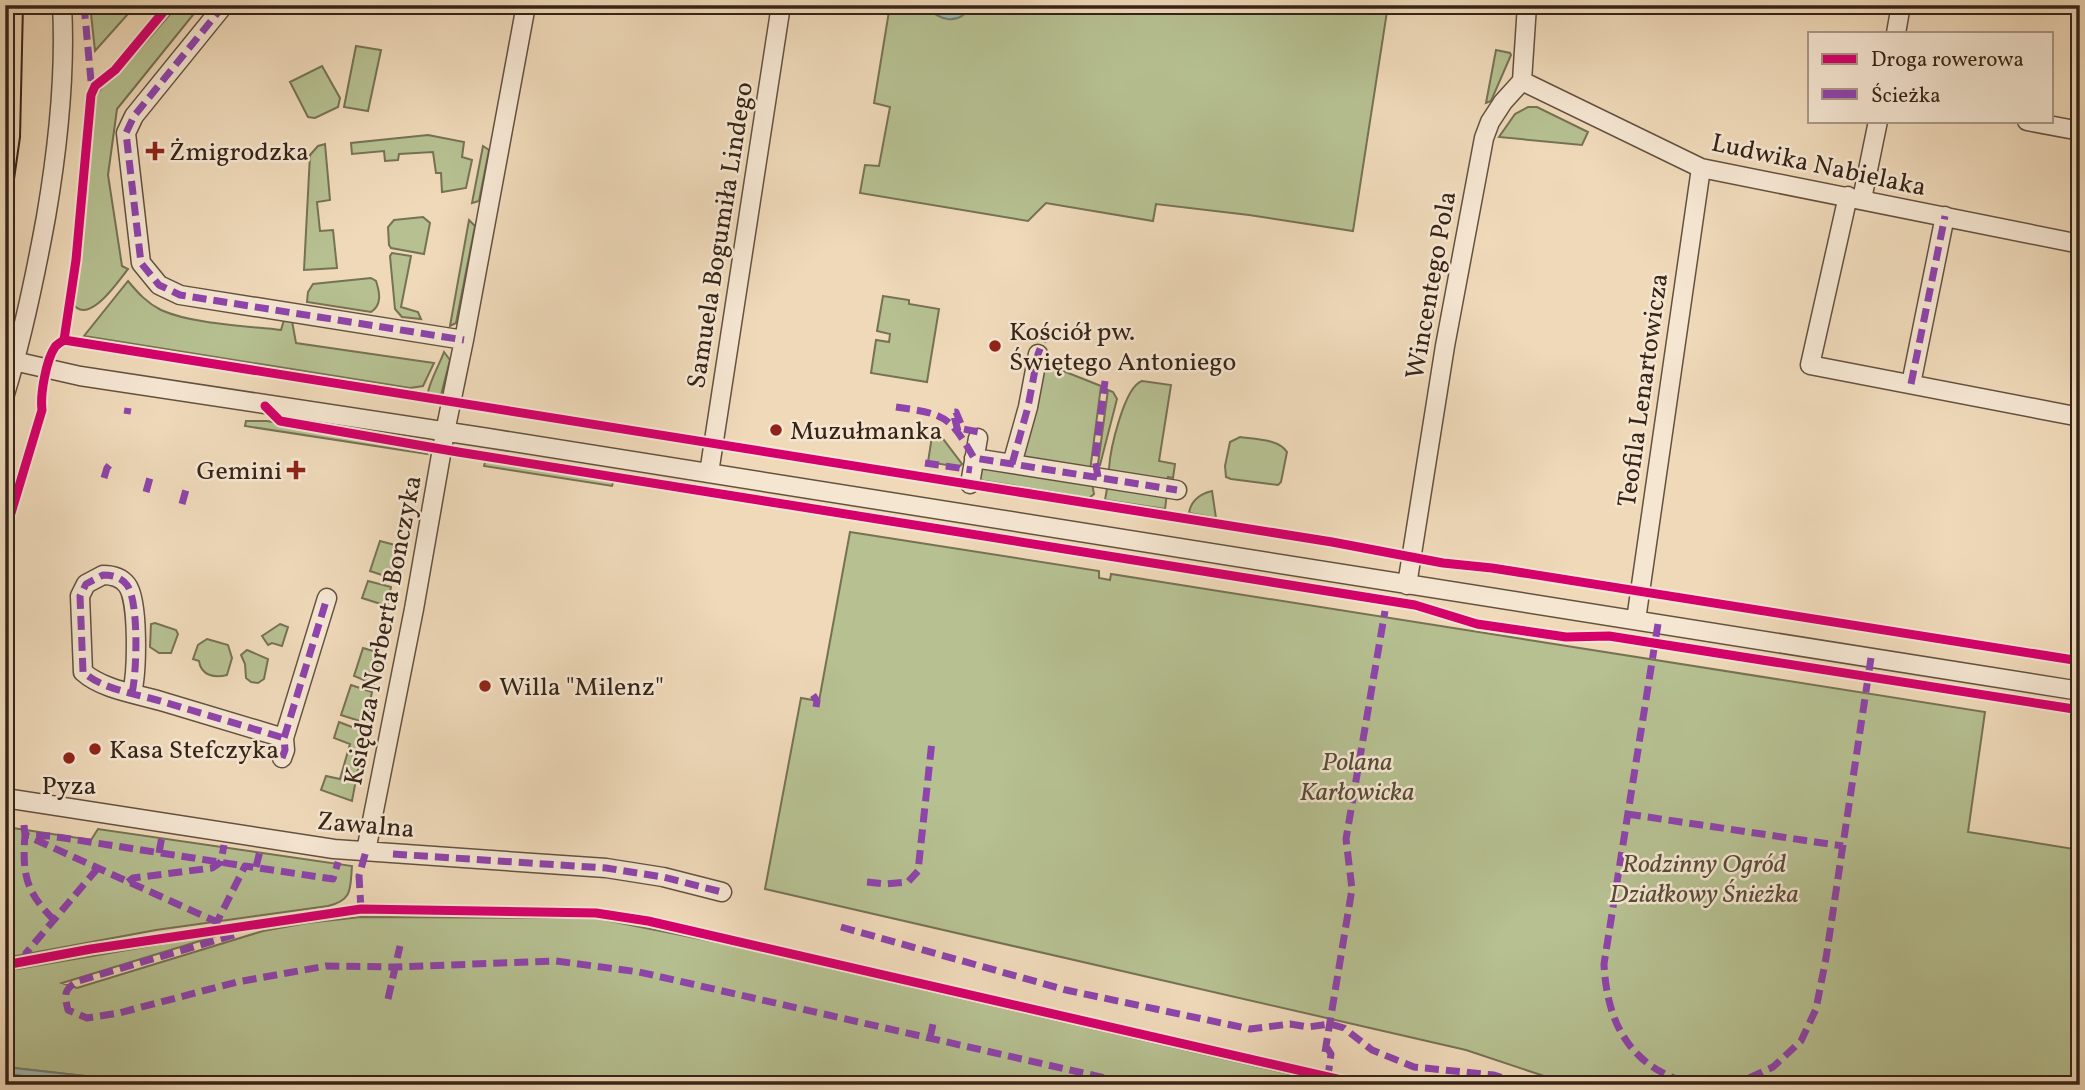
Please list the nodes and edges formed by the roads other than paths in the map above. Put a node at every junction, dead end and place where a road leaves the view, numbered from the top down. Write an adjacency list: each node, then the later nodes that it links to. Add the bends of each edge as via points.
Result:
1 (62, 5): 18 (street, via 58,140 34,286)
2 (224, 5): 16 (street, via 134,116 126,133 141,263 159,285 180,295)
3 (526, 5): 16 (street, Księdza Norberta Bonczyka)
4 (781, 5): 26 (street, Samuela Bogumiła Lindego)
5 (1527, 5): 8 (street)
6 (1901, 5): 7 (street)
7 (1896, 32)
8 (1522, 81): 12 (street, Ludwika Nabielaka); 29 (street, Wincentego Pola, via 1483,138)
9 (1878, 122): 13 (street)
10 (2032, 122): 11 (street)
11 (2080, 131)
12 (1701, 168): 13 (street, Ludwika Nabielaka); 31 (street, Teofila Lenartowicza)
13 (1855, 197): 14 (street, Ludwika Nabielaka); 19 (street, via 1811,365)
14 (1945, 216): 15 (street, Ludwika Nabielaka); 19 (street)
15 (2080, 244)
16 (464, 340): 22 (street, Księdza Norberta Bonczyka)
17 (1038, 354): 25 (street)
18 (10, 361): 20 (street); 22 (street, via 80,376)
19 (1911, 384): 21 (street)
20 (5, 394)
21 (2080, 417)
22 (445, 432): 26 (street); 37 (street, Księdza Norberta Bonczyka)
23 (978, 438): 24 (street)
24 (974, 458): 25 (street); 27 (street)
25 (1012, 464): 28 (street)
26 (709, 473): 29 (street)
27 (970, 484)
28 (1177, 490)
29 (1406, 585): 31 (street)
30 (327, 598): 34 (street)
31 (1636, 620): 32 (street)
32 (2080, 691)
33 (132, 693): 33 (street, via 92,681 83,672 80,596 86,584 103,575 121,579 133,601 136,675); 34 (street)
34 (284, 738): 35 (street)
35 (282, 758)
36 (5, 798): 37 (street, Zawalna)
37 (366, 851): 38 (street, Zawalna, via 606,868)
38 (722, 892)

